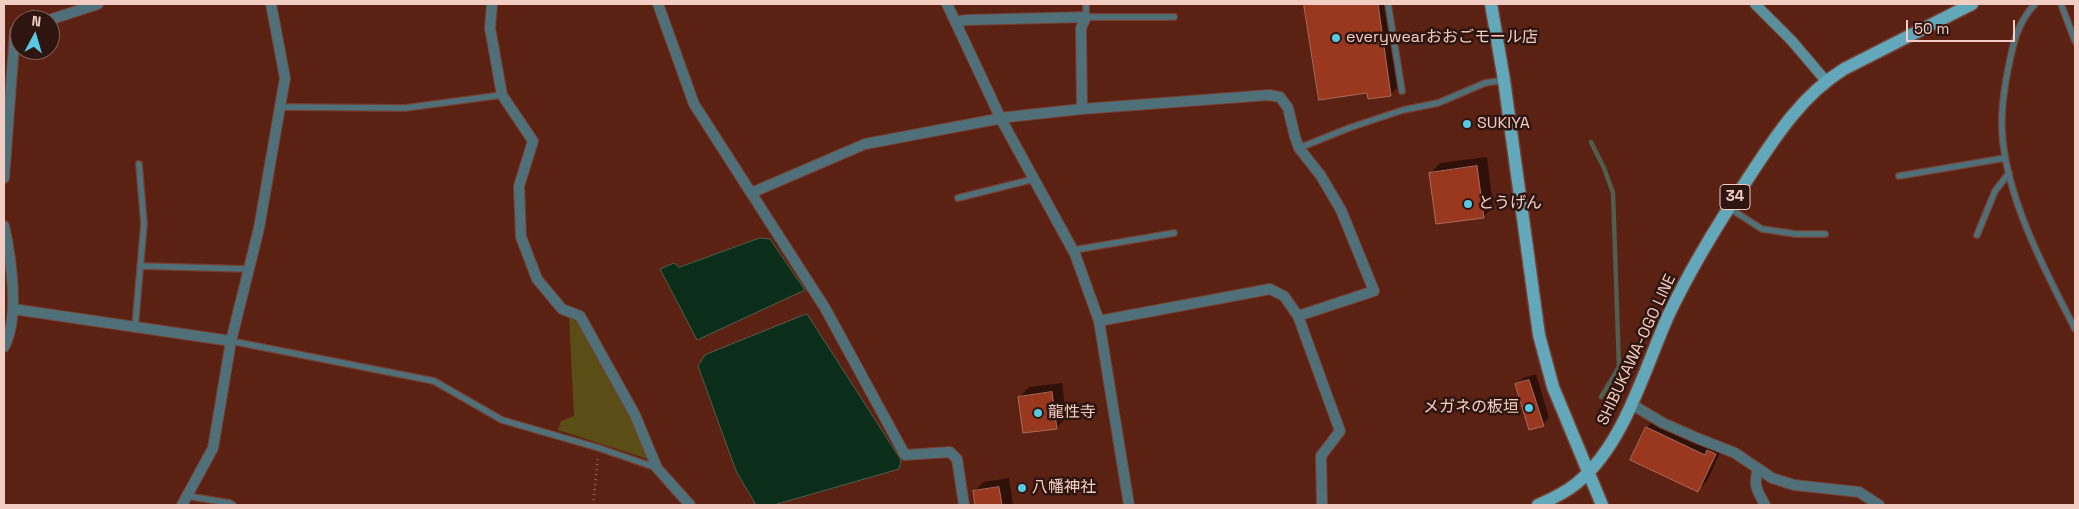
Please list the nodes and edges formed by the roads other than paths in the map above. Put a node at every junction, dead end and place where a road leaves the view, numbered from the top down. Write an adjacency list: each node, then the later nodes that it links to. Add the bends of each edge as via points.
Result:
1 (98, 4): 13 (street)
2 (271, 4): 23 (street, via 285,78)
3 (492, 4): 22 (street, via 490,28)
4 (658, 4): 33 (street, via 694,104)
5 (947, 4): 16 (street)
6 (1086, 4): 15 (lane)
7 (1388, 4): 21 (lane)
8 (1491, 4): 19 (main road)
9 (1755, 4): 20 (street)
10 (1972, 4): 20 (main road, SHIBUKAWA-OGO LINE / 34)
11 (2035, 4): 27 (lane, via 2021,20 2013,42 2003,97)
12 (2061, 4): 17 (lane)
13 (60, 16)
14 (1174, 17): 15 (lane)
15 (1086, 18): 16 (street); 24 (street, via 1082,28)
16 (956, 22): 25 (street)
17 (2075, 41)
18 (15, 60): 31 (street)
19 (1504, 80): 26 (lane, via 1484,83 1438,103 1402,110); 53 (main road, via 1539,335 1553,387)
20 (1826, 81): 35 (main road, SHIBUKAWA-OGO LINE / 34, via 1780,131)
21 (1402, 91)
22 (502, 95): 23 (lane, via 404,108); 51 (street, via 533,141 519,186 521,237 537,279 562,309 580,316 635,415)
23 (280, 107): 42 (street)
24 (1082, 109): 25 (street); 26 (street, via 1269,95 1280,97 1288,108)
25 (1001, 119): 32 (street); 33 (street, via 865,144)
26 (1299, 148): 44 (street, via 1321,176 1341,210 1374,291)
27 (2005, 158): 29 (lane); 30 (lane)
28 (139, 164): 41 (lane, via 144,224)
29 (2009, 174): 39 (lane, via 1995,191); 47 (lane, via 2045,269)
30 (1899, 176)
31 (4, 178)
32 (1034, 178): 34 (lane); 40 (street)
33 (751, 193): 57 (street, via 825,308 905,455 950,452 957,460)
34 (958, 198)
35 (1729, 208): 38 (lane, via 1762,230); 50 (main road, SHIBUKAWA-OGO LINE / 34, via 1676,301)
36 (4, 226): 43 (street, via 10,252)
37 (1174, 233): 40 (lane)
38 (1825, 234)
39 (1977, 235)
40 (1074, 250): 45 (street)
41 (140, 266): 42 (lane); 46 (lane)
42 (249, 269): 48 (street)
43 (13, 309): 46 (street); 49 (street)
44 (1298, 316): 45 (street, via 1284,296 1270,289); 59 (street, via 1340,432 1321,456)
45 (1099, 321): 58 (street)
46 (134, 327): 48 (street)
47 (2075, 329)
48 (230, 341): 51 (lane, via 434,381 502,420); 54 (street, via 213,448)
49 (4, 347)
50 (1631, 404): 52 (street, via 1663,423 1736,453); 53 (main road, SHIBUKAWA-OGO LINE / 34, via 1617,433)
51 (657, 468): 56 (street)
52 (1758, 469): 62 (street, via 1756,487); 63 (street, via 1772,478 1794,485 1859,492)
53 (1588, 473): 60 (main road, SHIBUKAWA-OGO LINE, via 1564,493); 61 (main road)
54 (184, 501): 55 (lane)
55 (232, 505)
56 (690, 505)
57 (964, 505)
58 (1129, 505)
59 (1322, 505)
60 (1538, 505)
61 (1602, 505)
62 (1765, 505)
63 (1879, 505)

